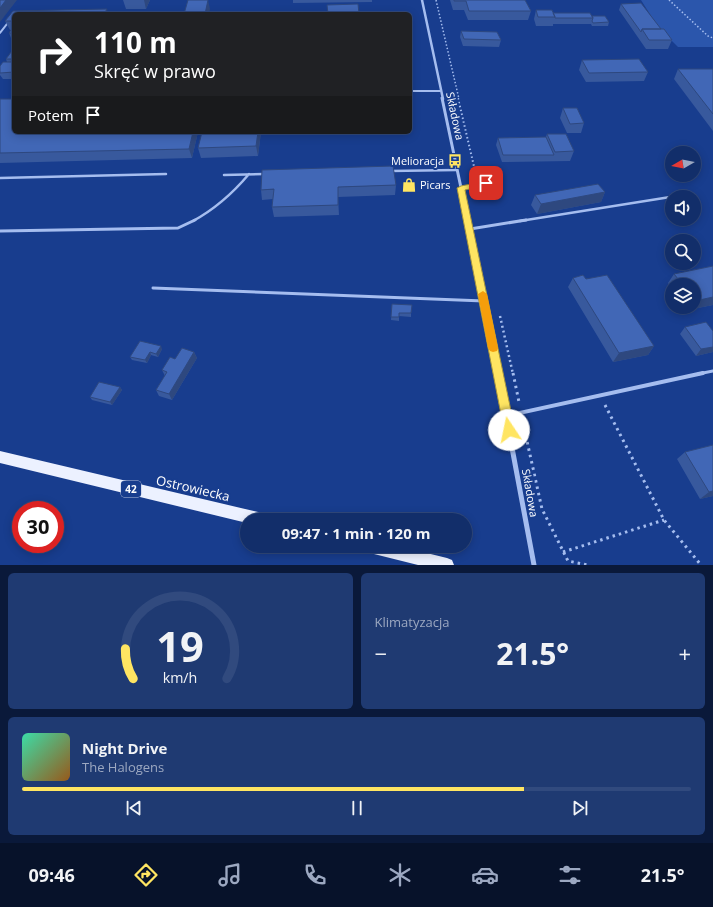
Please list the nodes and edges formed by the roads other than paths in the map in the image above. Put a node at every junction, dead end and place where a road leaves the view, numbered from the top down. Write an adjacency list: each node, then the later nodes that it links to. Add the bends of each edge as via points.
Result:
1 (422, 0): 5 (street, Składowa)
2 (12, 18): 3 (lane)
3 (0, 33)
4 (412, 91): 5 (lane)
5 (440, 91): 6 (street, Składowa)
6 (457, 170): 7 (lane); 14 (street, Składowa)
7 (388, 172)
8 (166, 174): 12 (lane)
9 (249, 174): 10 (lane); 11 (lane); 17 (lane, via 229,197 201,218 178,228)
10 (272, 174)
11 (224, 175)
12 (0, 178)
13 (486, 183): 14 (lane)
14 (461, 188): 16 (street, Składowa)
15 (665, 198): 16 (lane)
16 (470, 229): 19 (street, Składowa)
17 (0, 231)
18 (154, 288): 19 (lane)
19 (484, 301): 21 (street, Składowa)
20 (713, 371): 21 (lane)
21 (506, 416): 26 (street, Składowa)
22 (0, 457): 23 (main road, Ostrowiecka / 42)
23 (240, 515)
24 (398, 553): 25 (main road)
25 (447, 565)
26 (534, 565)

